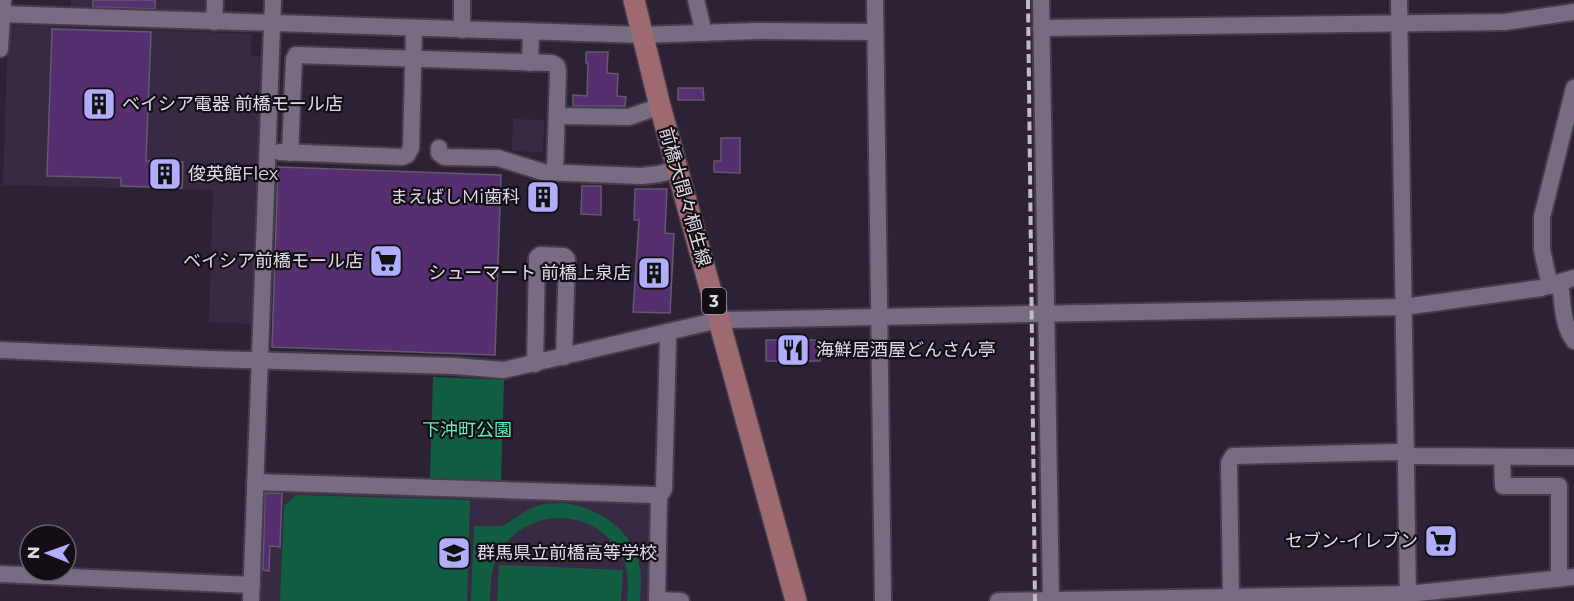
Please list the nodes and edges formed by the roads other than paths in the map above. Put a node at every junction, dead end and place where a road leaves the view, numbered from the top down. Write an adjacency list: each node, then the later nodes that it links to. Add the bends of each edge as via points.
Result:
1 (215, 0): 11 (street)
2 (273, 0): 13 (street)
3 (462, 0): 16 (street)
4 (634, 0): 20 (main road, 前橋大間々桐生線 / 3)
5 (696, 0): 19 (street)
6 (875, 0): 18 (street)
7 (1041, 0): 14 (street)
8 (1399, 0): 12 (street)
9 (2, 9): 11 (street); 21 (street)
10 (1574, 12): 12 (street, via 1505,22)
11 (214, 22): 13 (street)
12 (1400, 22): 14 (street); 33 (street)
13 (271, 24): 15 (street); 28 (street)
14 (1041, 28): 34 (street)
15 (414, 29): 16 (street); 22 (street)
16 (462, 30): 17 (street)
17 (531, 32): 20 (street); 23 (street)
18 (875, 32): 19 (street); 35 (street)
19 (704, 33): 20 (street)
20 (642, 35): 25 (main road, 前橋大間々桐生線 / 3)
21 (0, 49)
22 (414, 59): 23 (street); 29 (street, via 411,148 407,155); 29 (street, via 296,55)
23 (530, 63): 26 (street, via 557,66)
24 (1574, 88): 32 (street, via 1542,217 1542,250)
25 (660, 106): 26 (street, via 629,117); 30 (main road, 前橋大間々桐生線 / 3)
26 (557, 116): 31 (street)
27 (439, 148): 31 (street, via 444,157 498,158 537,171)
28 (267, 152): 29 (street); 41 (street)
29 (290, 153)
30 (678, 169): 31 (street, via 641,176); 36 (main road, 前橋大間々桐生線 / 3)
31 (555, 172)
32 (1561, 282): 33 (street); 38 (street, via 1565,322)
33 (1404, 308): 34 (street); 43 (street)
34 (1046, 314): 35 (street); 54 (street)
35 (878, 317): 36 (street); 58 (street)
36 (719, 320): 37 (street); 57 (main road, 前橋大間々桐生線 / 3)
37 (667, 332): 40 (street); 47 (street, via 664,489)
38 (1574, 341)
39 (0, 350): 41 (street)
40 (564, 357): 42 (street); 42 (street, via 567,259 540,255)
41 (259, 360): 42 (street, via 494,370); 46 (street)
42 (535, 364)
43 (1406, 455): 44 (street); 51 (street, via 1397,452 1233,456); 52 (street)
44 (1502, 457): 45 (street); 49 (street, via 1503,486 1558,486)
45 (1574, 457)
46 (255, 482): 47 (street); 50 (street)
47 (659, 497): 55 (street)
48 (0, 574): 50 (street)
49 (1566, 577): 52 (street)
50 (251, 593)
51 (1231, 596): 53 (street); 54 (street)
52 (1408, 597): 53 (street)
53 (1278, 599)
54 (1051, 600): 60 (street)
55 (657, 601): 56 (street)
56 (681, 601)
57 (796, 601)
58 (883, 601)
59 (998, 601): 60 (street)
60 (1027, 601)

